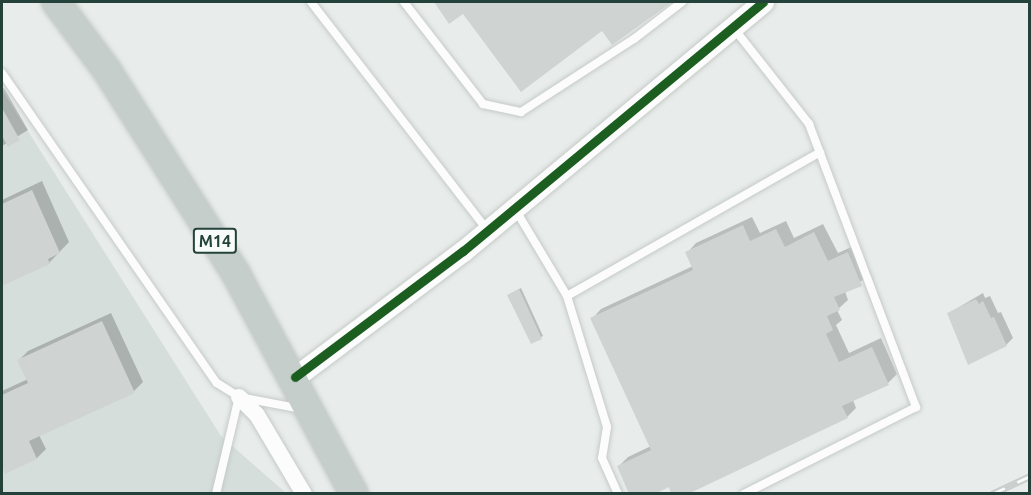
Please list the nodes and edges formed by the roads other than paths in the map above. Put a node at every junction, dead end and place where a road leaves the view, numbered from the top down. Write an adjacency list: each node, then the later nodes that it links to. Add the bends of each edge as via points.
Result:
1 (56, 2): 12 (highway, M14, via 174,174)
2 (311, 2): 10 (lane)
3 (404, 2): 4 (lane, via 483,104 521,111 634,39)
4 (682, 2)
5 (762, 2): 6 (street)
6 (732, 26): 8 (lane, via 809,124); 9 (street)
7 (2, 73): 13 (lane, via 217,383)
8 (820, 152): 11 (lane); 19 (lane, via 916,407)
9 (514, 208): 10 (street); 11 (lane)
10 (487, 231): 12 (street)
11 (567, 296): 18 (lane, via 607,427 602,458)
12 (294, 377): 14 (highway, M14)
13 (239, 397): 14 (lane); 15 (lane); 16 (street, via 257,415)
14 (311, 411): 17 (highway, M14)
15 (216, 494)
16 (304, 494)
17 (354, 494)
18 (618, 494)
19 (744, 494)

